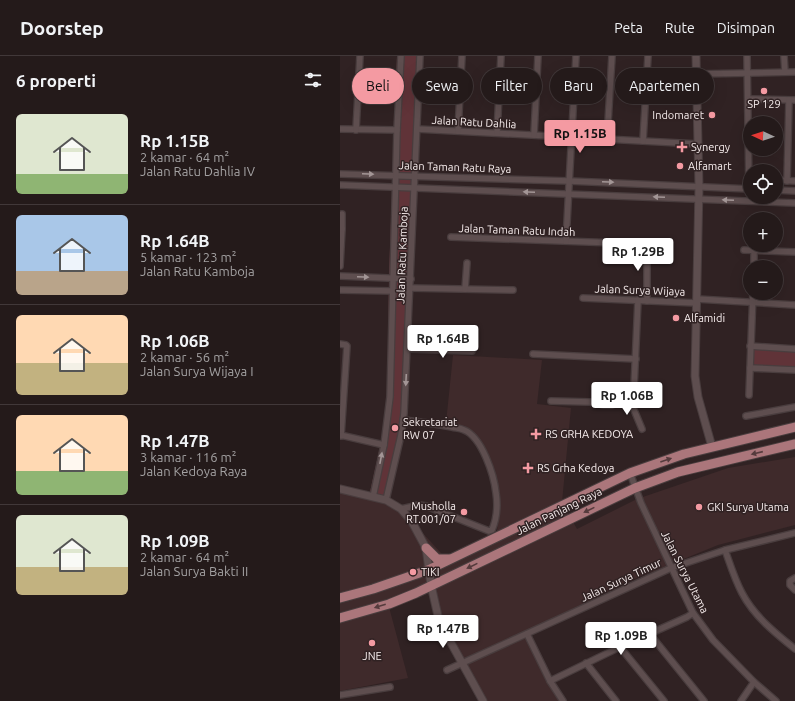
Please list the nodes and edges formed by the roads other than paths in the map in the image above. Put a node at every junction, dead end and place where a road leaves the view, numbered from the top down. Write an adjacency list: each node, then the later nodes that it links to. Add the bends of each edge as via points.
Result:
1 (360, 56): 23 (street)
2 (401, 56): 24 (street, Jalan Ratu Kamboja)
3 (420, 56): 22 (street, Jalan Ratu Kamboja)
4 (462, 56): 25 (street)
5 (501, 56): 26 (street)
6 (538, 56): 27 (street)
7 (576, 56): 28 (street)
8 (612, 56): 29 (street)
9 (648, 56): 30 (street)
10 (696, 56): 13 (street, Jalan Surya Wijaya)
11 (747, 56): 16 (street)
12 (784, 56): 14 (street)
13 (697, 68)
14 (785, 72): 15 (street); 16 (street)
15 (795, 72)
16 (747, 73): 17 (street); 18 (street)
17 (714, 74)
18 (749, 99): 19 (street); 32 (street)
19 (792, 100): 37 (street)
20 (697, 104): 31 (street, Jalan Surya Wijaya)
21 (340, 129): 23 (street)
22 (416, 129): 25 (street, Jalan Ratu Dahlia); 35 (street, Jalan Ratu Kamboja)
23 (356, 130): 24 (street)
24 (397, 130): 34 (street, Jalan Ratu Kamboja)
25 (458, 131): 26 (street, Jalan Ratu Dahlia)
26 (497, 133): 27 (street, Jalan Ratu Dahlia)
27 (534, 135): 28 (street, Jalan Ratu Dahlia)
28 (572, 137): 29 (street, Jalan Ratu Dahlia); 39 (street)
29 (607, 139): 30 (street, Jalan Ratu Dahlia)
30 (643, 141): 31 (street, Jalan Ratu Dahlia)
31 (698, 144): 47 (street, Jalan Surya Wijaya)
32 (749, 164)
33 (340, 174): 34 (street, Jalan Taman Ratu Raya, one-way to 34)
34 (395, 176): 35 (street, Jalan Taman Ratu Raya); 41 (street, Jalan Ratu Kamboja)
35 (414, 177): 39 (street, Jalan Taman Ratu Raya); 42 (street, Jalan Ratu Kamboja)
36 (783, 181): 37 (street)
37 (787, 181): 38 (street)
38 (795, 181)
39 (569, 182): 46 (street); 47 (street, Jalan Taman Ratu Raya, one-way to 47)
40 (340, 185): 41 (street, Jalan Taman Ratu Raya)
41 (395, 186): 42 (street, Jalan Taman Ratu Raya); 58 (street, Jalan Ratu Kamboja)
42 (414, 187): 46 (street, Jalan Taman Ratu Raya, one-way to 42); 59 (street, Jalan Ratu Kamboja)
43 (743, 189): 47 (street, Jalan Taman Ratu Raya)
44 (783, 190): 45 (street)
45 (795, 191)
46 (568, 192): 47 (street, Jalan Taman Ratu Raya, one-way to 46); 52 (street)
47 (698, 193): 48 (street, Jalan Taman Ratu Raya, one-way to 47); 68 (street, Jalan Surya Wijaya)
48 (795, 203)
49 (342, 214): 50 (street)
50 (341, 229): 56 (street)
51 (451, 237): 52 (street, Jalan Taman Ratu Indah)
52 (566, 241): 67 (street, Jalan Taman Ratu Indah, via 646,246)
53 (783, 251): 54 (street)
54 (795, 252)
55 (467, 263): 61 (street)
56 (340, 266)
57 (340, 276): 58 (street, one-way to 58)
58 (393, 279): 59 (street); 64 (street, Jalan Ratu Kamboja)
59 (410, 279): 60 (street, Jalan Ratu Kamboja)
60 (410, 288): 61 (street); 74 (street, Jalan Ratu Kamboja)
61 (465, 289): 63 (street)
62 (340, 290): 64 (street)
63 (513, 290)
64 (393, 291): 90 (street, Jalan Ratu Kamboja, via 390,397)
65 (583, 298): 66 (street, Jalan Surya Wijaya)
66 (638, 300): 67 (street, Jalan Surya Wijaya); 77 (street)
67 (647, 301): 68 (street, Jalan Surya Wijaya)
68 (697, 301): 69 (street, Jalan Surya Wijaya); 91 (street, Jalan Surya Wijaya, via 695,376)
69 (752, 302): 70 (street, Jalan Surya Wijaya); 72 (street)
70 (795, 305)
71 (340, 344): 88 (street, via 347,346)
72 (750, 346): 73 (street); 78 (street)
73 (795, 348)
74 (408, 349): 75 (street); 85 (street, Jalan Ratu Kamboja, one-way to 85)
75 (472, 351)
76 (533, 354): 77 (street)
77 (636, 359): 81 (street, via 634,388)
78 (750, 368): 79 (street); 80 (street)
79 (795, 370)
80 (749, 395)
81 (630, 398): 82 (street, via 612,405); 87 (street)
82 (551, 402)
83 (795, 407): 84 (street)
84 (746, 416)
85 (403, 420): 96 (street, Jalan Ratu Kamboja); 97 (street, via 465,430 477,440 489,468 497,506 496,519 492,530 489,531 426,506)
86 (795, 427): 91 (main road, Jalan Panjang Raya)
87 (642, 429)
88 (341, 435): 90 (street)
89 (795, 444): 93 (main road, Jalan Panjang Raya, one-way to 93, via 678,472)
90 (384, 445): 95 (street, Jalan Ratu Kamboja, one-way to 90)
91 (712, 447): 92 (main road, Jalan Panjang Raya, one-way to 91)
92 (630, 473): 93 (street, Jalan Surya Utama); 101 (main road, Jalan Panjang Raya)
93 (635, 488): 102 (street, Jalan Surya Utama); 105 (main road, Jalan Panjang Raya, one-way to 105)
94 (340, 489): 95 (street)
95 (373, 496): 96 (street)
96 (386, 500): 97 (street)
97 (401, 509): 99 (street, via 416,528)
98 (795, 533): 100 (street, Jalan Surya Timur)
99 (426, 548): 101 (main road, via 437,559); 103 (street)
100 (725, 550): 102 (street, Jalan Surya Timur); 113 (street, via 742,593 776,634)
101 (450, 559): 103 (main road, Jalan Panjang Raya)
102 (671, 568): 108 (street, Jalan Surya Utama); 111 (street, Jalan Surya Timur)
103 (425, 569): 105 (street); 107 (main road, Jalan Panjang Raya, via 373,589)
104 (795, 578): 106 (street, via 790,581)
105 (431, 586): 109 (main road, Jalan Panjang Raya, one-way to 109, via 389,604); 114 (street, via 438,616)
106 (795, 590)
107 (340, 598)
108 (693, 613): 110 (street); 118 (street, Jalan Surya Utama, via 713,640)
109 (340, 618)
110 (649, 633): 112 (street); 125 (street)
111 (527, 634): 114 (street, Jalan Surya Timur); 117 (street)
112 (620, 646): 115 (street); 124 (street)
113 (795, 649)
114 (462, 662): 116 (street, Jalan Surya Timur); 121 (street)
115 (586, 662): 117 (street); 123 (street)
116 (447, 670)
117 (550, 681): 122 (street)
118 (754, 682): 126 (street); 127 (street, Jalan Surya Utama)
119 (390, 687): 120 (street)
120 (340, 695)
121 (483, 701)
122 (562, 701)
123 (616, 701)
124 (664, 701)
125 (704, 701)
126 (741, 701)
127 (776, 701)

